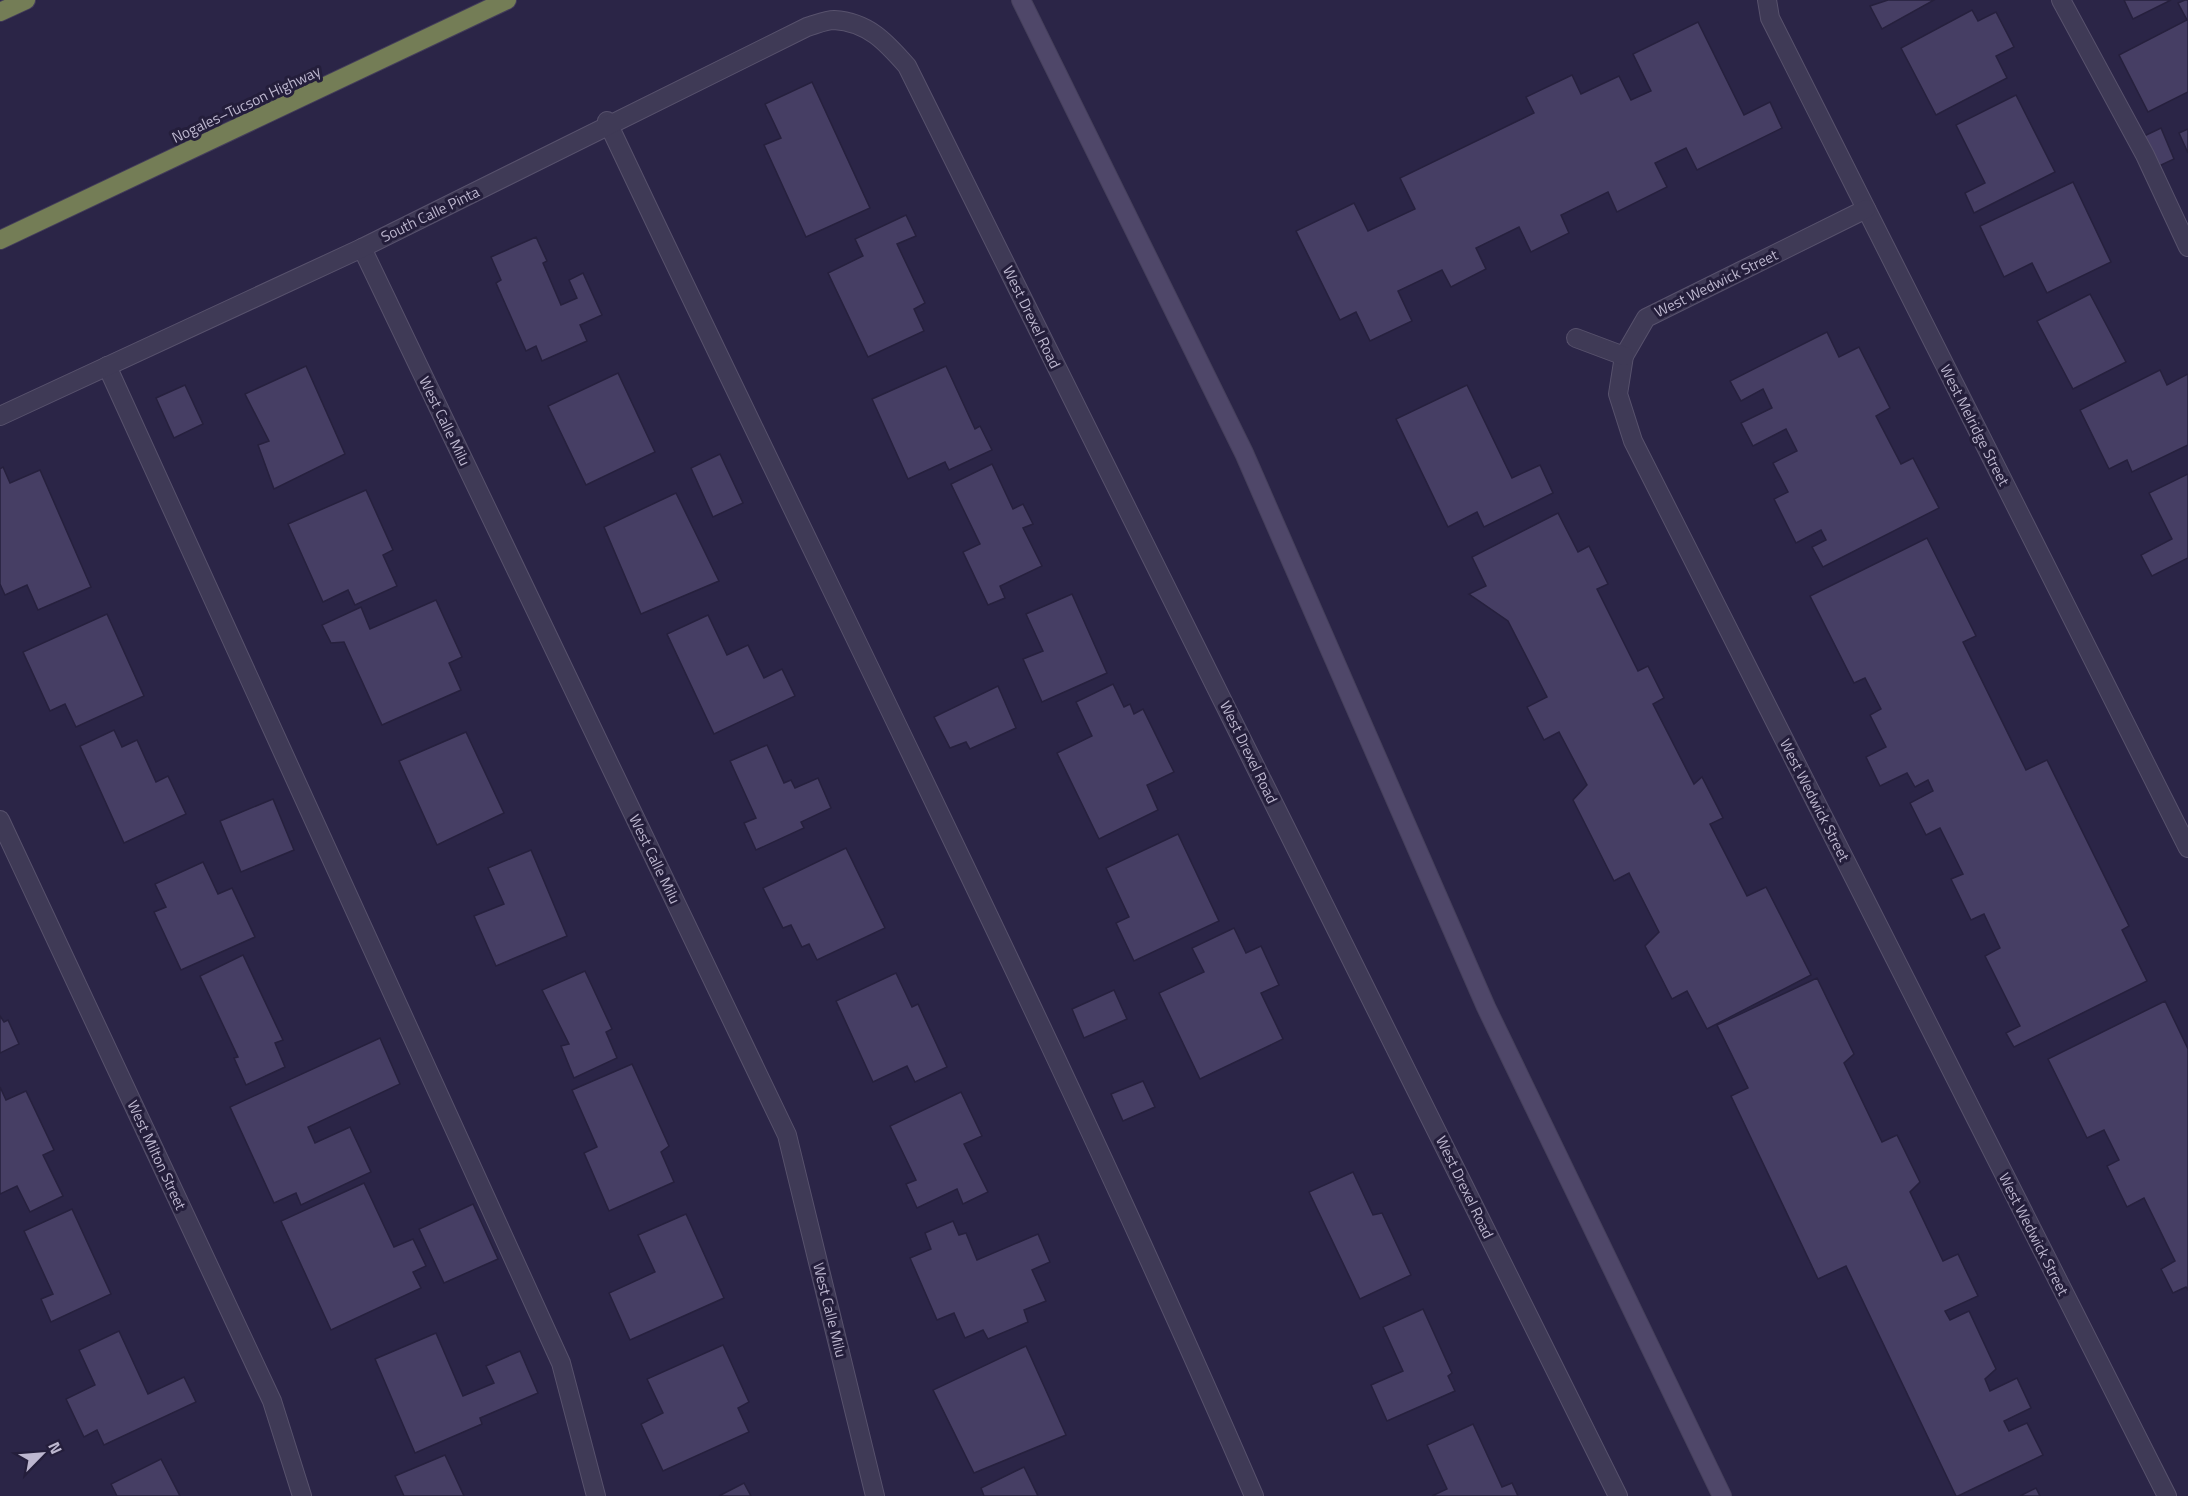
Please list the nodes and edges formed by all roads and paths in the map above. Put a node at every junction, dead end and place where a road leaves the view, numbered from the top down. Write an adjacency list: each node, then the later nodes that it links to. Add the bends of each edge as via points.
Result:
1 (26, 0): 6 (highway)
2 (507, 0): 10 (highway, Nogales–Tucson Highway)
3 (1020, 0): 24 (street, via 1244,453 1486,1006)
4 (1767, 0): 9 (street, West Melridge Street, via 1770,18)
5 (2061, 0): 11 (street, via 2145,155)
6 (0, 12)
7 (859, 25): 8 (street, South Calle Pinta, via 832,20 807,27); 23 (street, West Drexel Road, via 884,40 907,66)
8 (608, 123): 12 (street, South Calle Pinta); 22 (street, via 957,847)
9 (1866, 209): 14 (street, West Wedwick Street, via 1646,318); 18 (street, West Melridge Street)
10 (0, 240)
11 (2188, 247)
12 (362, 248): 15 (street, South Calle Pinta); 21 (street, West Calle Milu, via 787,1135)
13 (1576, 338): 14 (street)
14 (1624, 356): 25 (street, West Wedwick Street, via 1618,394 1633,441)
15 (107, 366): 16 (street, South Calle Pinta); 20 (street, via 561,1362)
16 (0, 416)
17 (0, 820): 19 (street, West Milton Street, via 272,1401)
18 (2188, 848)
19 (302, 1496)
20 (596, 1496)
21 (875, 1496)
22 (1254, 1496)
23 (1618, 1496)
24 (1722, 1496)
25 (2167, 1496)

